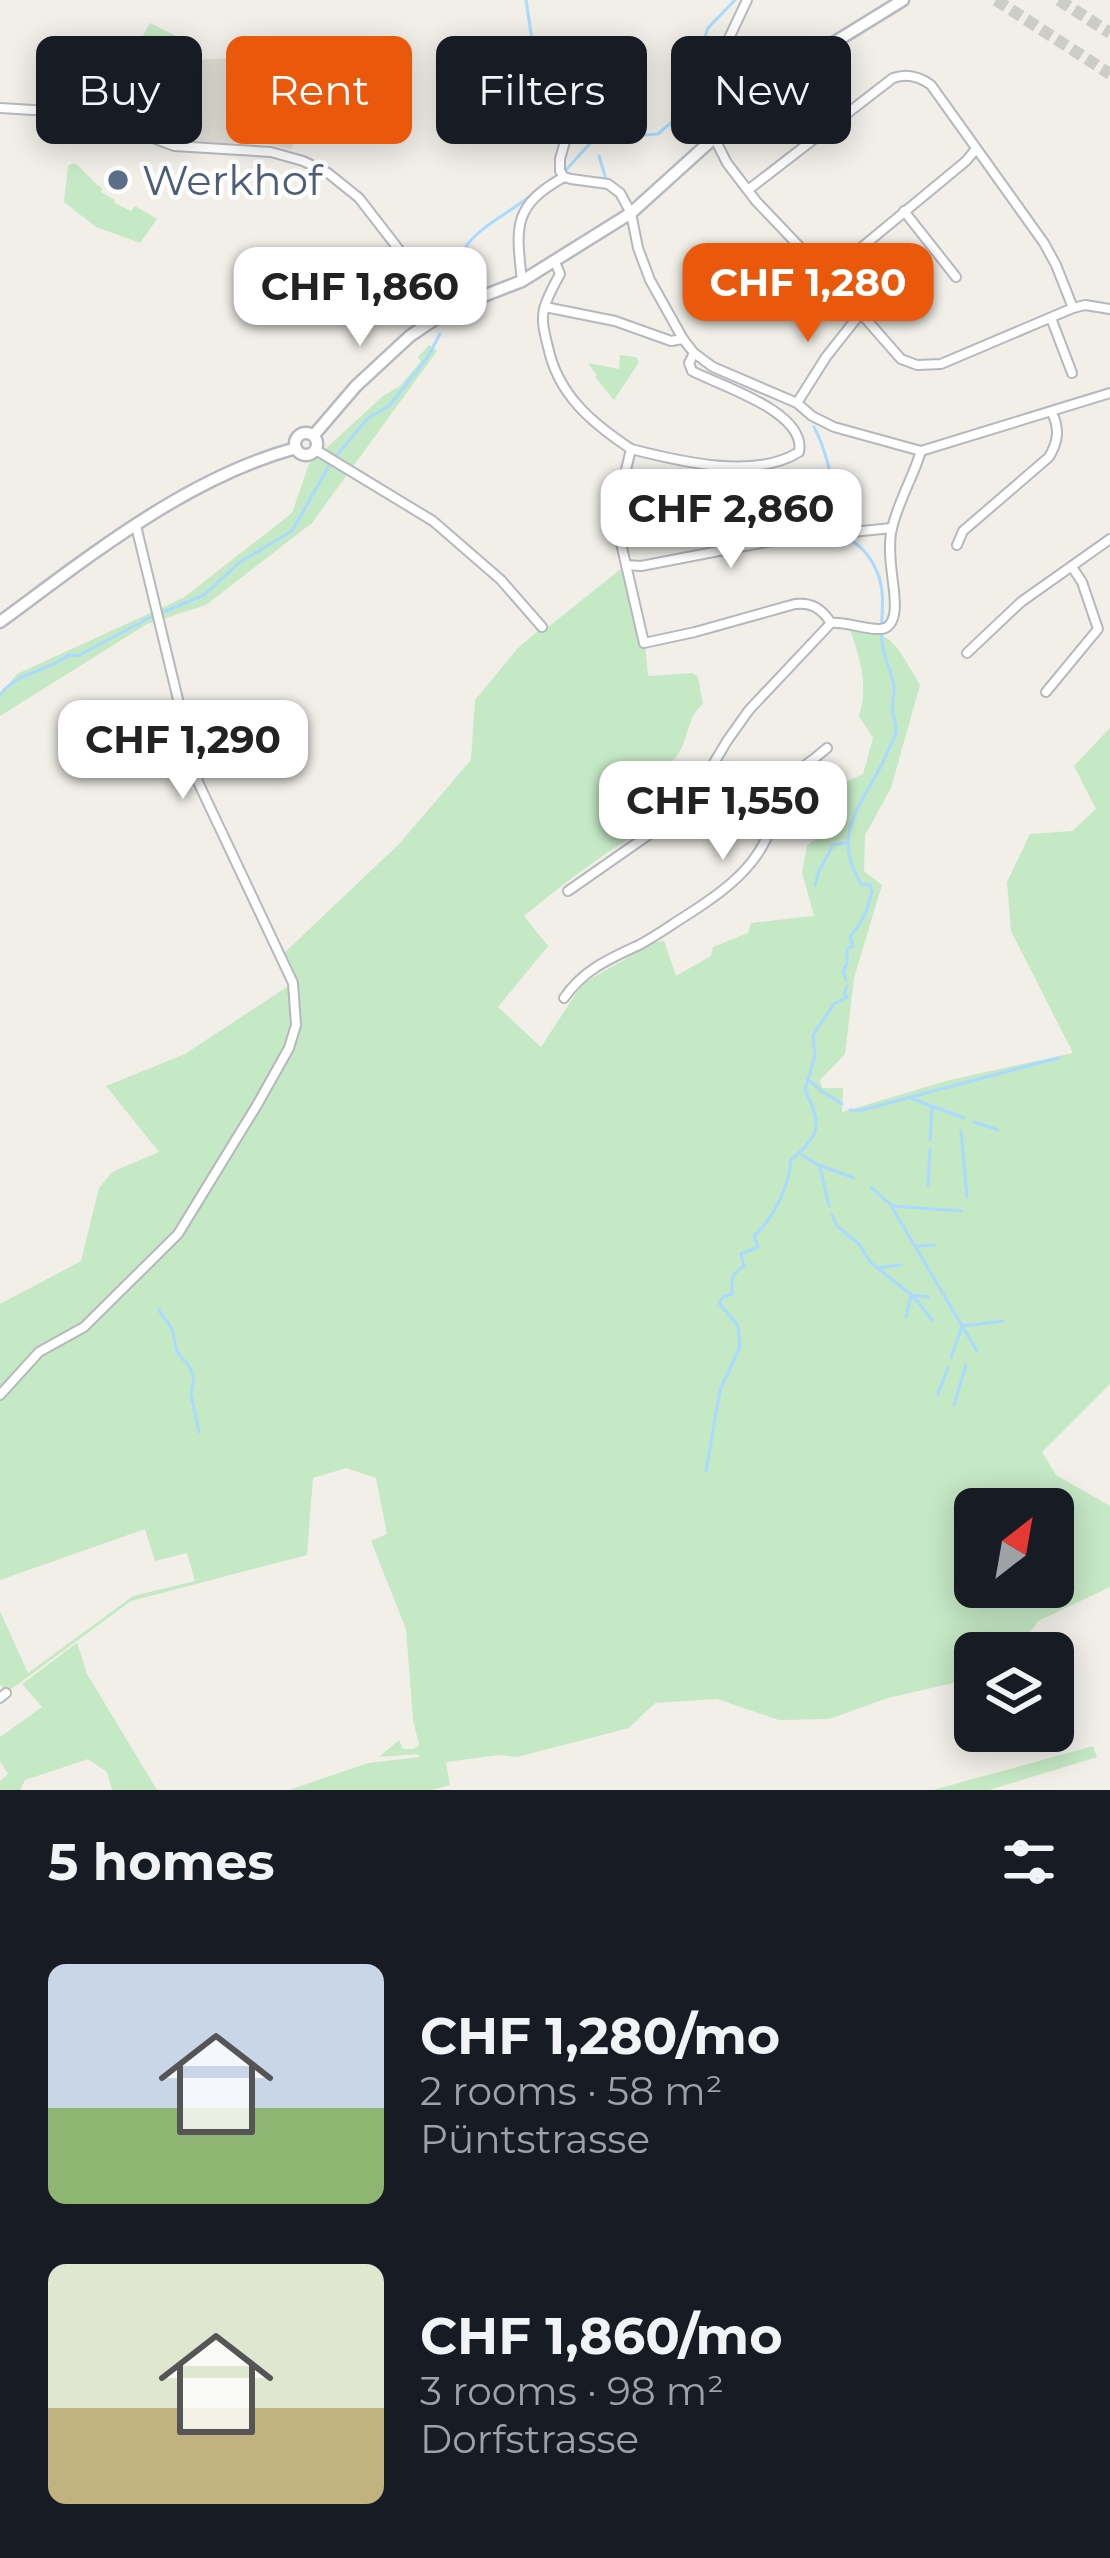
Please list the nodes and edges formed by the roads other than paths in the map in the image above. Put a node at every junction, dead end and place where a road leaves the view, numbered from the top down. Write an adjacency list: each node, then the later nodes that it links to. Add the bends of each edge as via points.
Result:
1 (747, 0): 3 (street)
2 (903, 0): 4 (street)
3 (730, 36)
4 (845, 36)
5 (0, 108): 21 (street, via 93,108 174,146 271,152 315,166 359,198)
6 (564, 144): 10 (street)
7 (708, 144): 13 (street)
8 (718, 144): 11 (street)
9 (976, 149): 11 (street, via 931,85 899,76); 12 (street); 19 (street, via 1044,243)
10 (562, 174): 13 (street, via 614,187); 17 (street, via 518,222)
11 (748, 190): 15 (street)
12 (904, 212): 15 (street); 16 (street)
13 (632, 214): 14 (street); 24 (street, via 650,280)
14 (555, 262): 17 (street); 18 (street, via 560,274)
15 (827, 276): 22 (street)
16 (956, 277)
17 (521, 281): 21 (street)
18 (545, 307): 24 (street); 32 (street, via 549,355 569,397)
19 (1073, 308): 20 (street); 23 (street)
20 (1110, 308)
21 (450, 309): 30 (street, via 387,356)
22 (860, 314): 23 (street, via 896,355 927,366); 28 (street)
23 (1051, 318): 26 (street)
24 (683, 339): 25 (street)
25 (694, 353): 28 (street); 32 (street, via 696,374 791,425 799,452 744,466)
26 (1072, 373)
27 (1110, 393): 29 (street)
28 (796, 404): 33 (street, via 849,433)
29 (1052, 412): 33 (street); 38 (street, via 1058,433 1049,458 963,531)
30 (314, 435): 31 (street, via 300,434); 34 (street)
31 (296, 448): 34 (street); 35 (street, via 243,465)
32 (631, 448): 39 (street, via 618,530)
33 (921, 451): 36 (street)
34 (326, 457): 43 (street, via 433,521)
35 (136, 526): 41 (street); 51 (street, via 198,782 293,983 296,1025 178,1234)
36 (892, 528): 39 (street); 42 (street, via 892,622 882,630)
37 (1110, 539): 40 (street)
38 (957, 545)
39 (626, 565): 42 (street, via 644,643 804,603)
40 (1072, 567): 44 (street); 45 (street, via 1098,629)
41 (0, 622)
42 (831, 623): 47 (street, via 749,710)
43 (542, 627)
44 (967, 653)
45 (1046, 692)
46 (827, 748): 48 (street)
47 (704, 781): 48 (street, via 734,790); 49 (street, via 687,808)
48 (778, 784): 50 (street, via 766,841 739,878 591,970)
49 (568, 891)
50 (564, 998)
51 (0, 1395)

